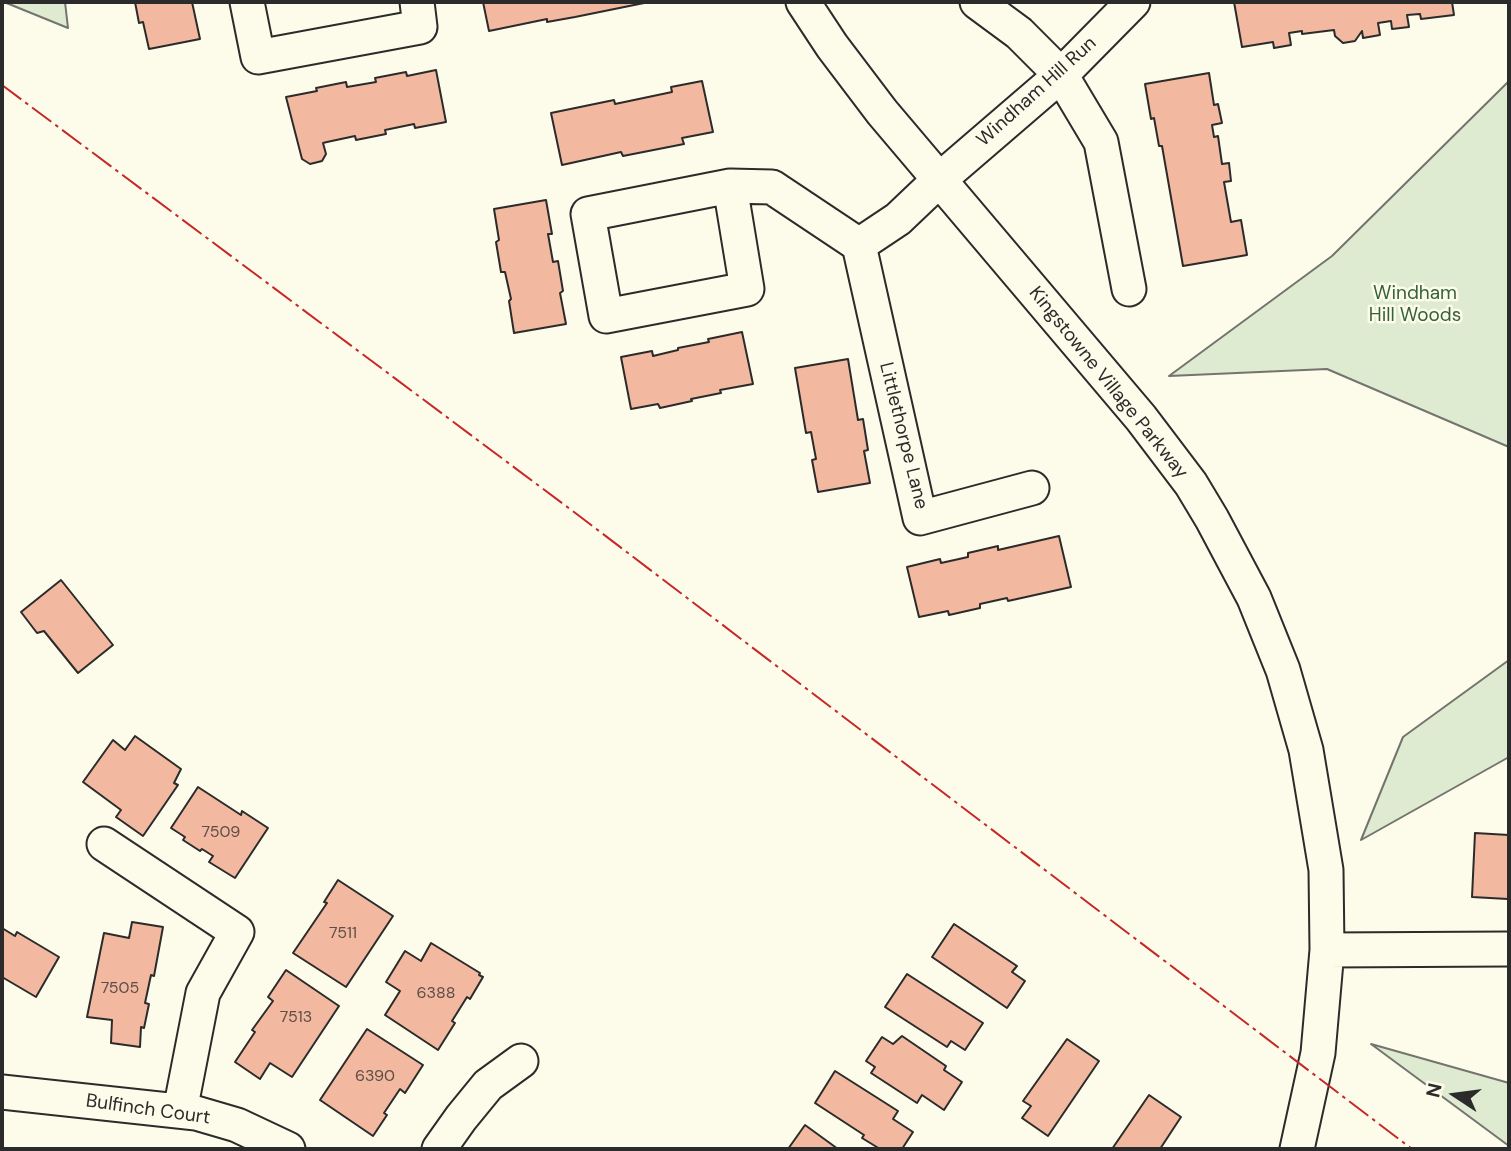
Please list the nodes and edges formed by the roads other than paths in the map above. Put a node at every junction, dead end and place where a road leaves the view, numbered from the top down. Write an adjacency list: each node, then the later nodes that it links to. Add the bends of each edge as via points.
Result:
1 (247, 2): 2 (street, via 258,57 421,27)
2 (416, 2)
3 (803, 2): 7 (street, Kingstowne Village Parkway, via 882,112)
4 (977, 2): 6 (street, via 1019,33)
5 (1133, 2): 6 (street, Windham Hill Run)
6 (1061, 75): 7 (street, Windham Hill Run); 10 (street, via 1101,142)
7 (939, 180): 9 (street, via 898,219); 14 (street, Kingstowne Village Parkway, via 1141,418 1191,484 1254,598 1283,670 1306,750 1326,870)
8 (730, 186): 8 (street, via 588,214 606,316 747,289); 9 (street, via 772,187)
9 (859, 245): 11 (street, Littlethorpe Lane, via 920,518)
10 (1129, 289)
11 (1032, 488)
12 (104, 844): 17 (street, via 237,932 204,993)
13 (1509, 949): 14 (street)
14 (1327, 950): 20 (street, Kingstowne Village Parkway, via 1318,1053)
15 (522, 1061): 19 (street, via 488,1085)
16 (2, 1092): 17 (street, Bulfinch Court)
17 (180, 1111): 18 (street, Bulfinch Court, via 237,1125)
18 (288, 1149)
19 (439, 1149)
20 (1297, 1149)

